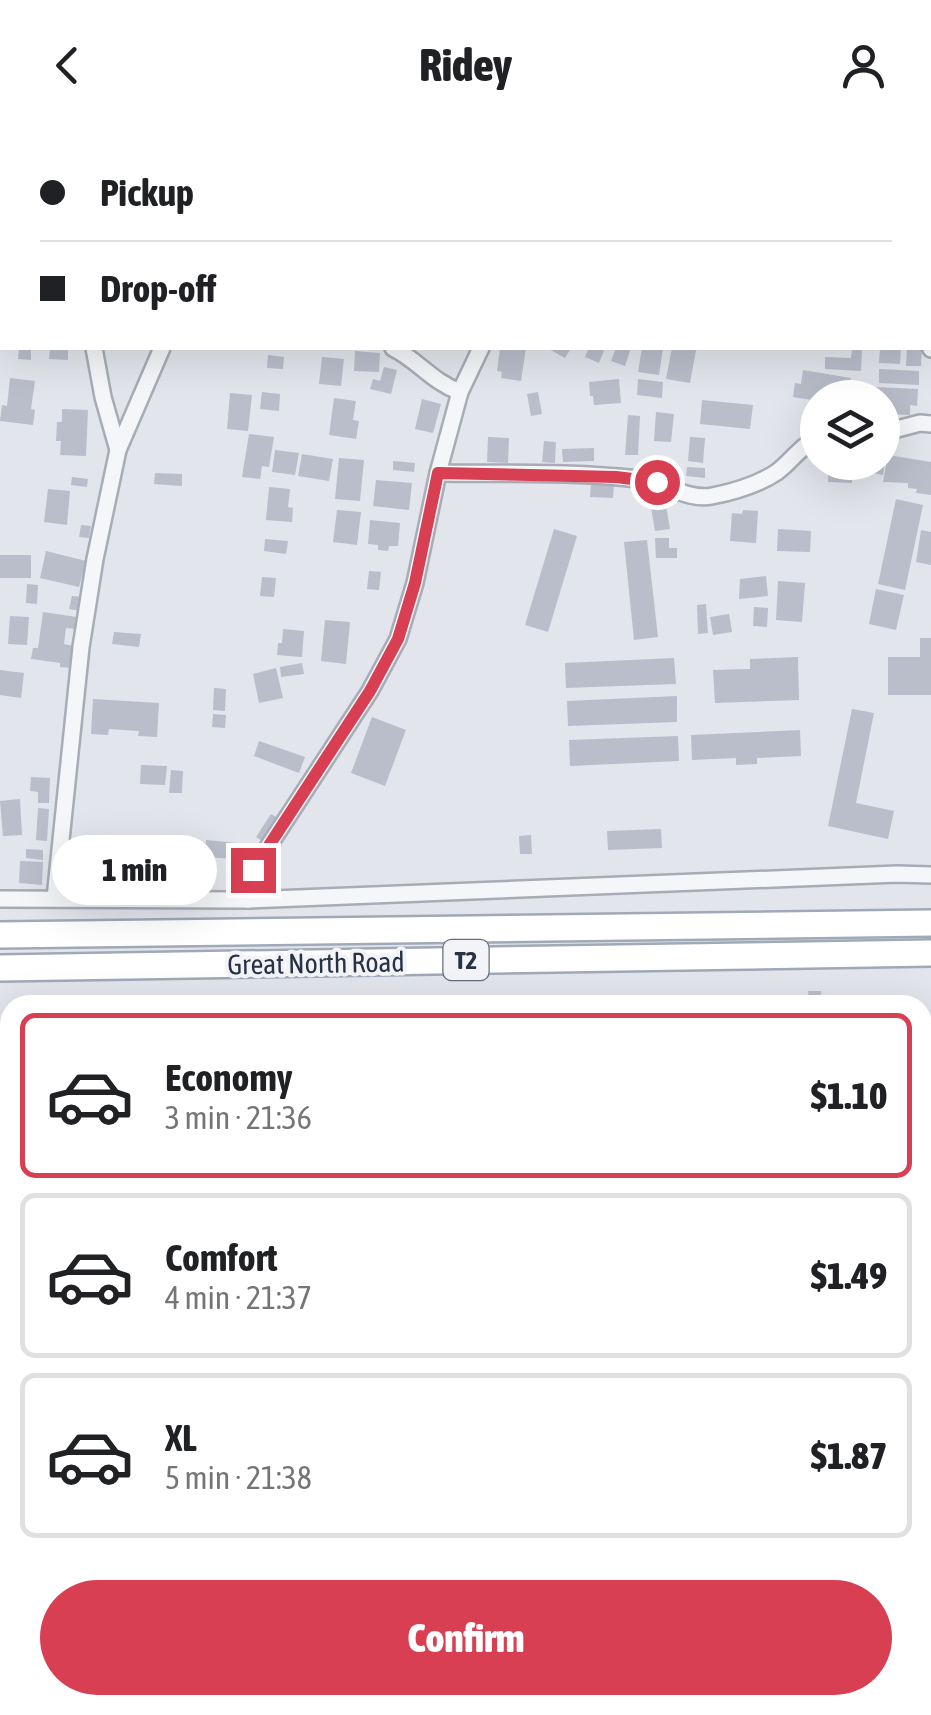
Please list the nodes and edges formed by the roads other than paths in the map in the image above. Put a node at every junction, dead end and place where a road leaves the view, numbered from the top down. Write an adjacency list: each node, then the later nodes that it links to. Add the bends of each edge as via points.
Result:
1 (94, 350): 8 (street)
2 (161, 350): 8 (street)
3 (396, 350): 5 (street)
4 (480, 350): 5 (street)
5 (460, 392): 10 (street)
6 (931, 424): 7 (street)
7 (900, 429)
8 (118, 450): 12 (street, via 81,647)
9 (800, 450): 10 (street, via 774,474 711,496 616,477)
10 (438, 473): 14 (street, via 398,639 253,870)
11 (931, 876): 14 (street)
12 (55, 898): 13 (street); 14 (street)
13 (0, 899)
14 (248, 900)
15 (931, 924): 16 (main road, Great North Road / T2)
16 (0, 935)
17 (931, 953): 18 (main road, Great North Road / T2)
18 (0, 968)

